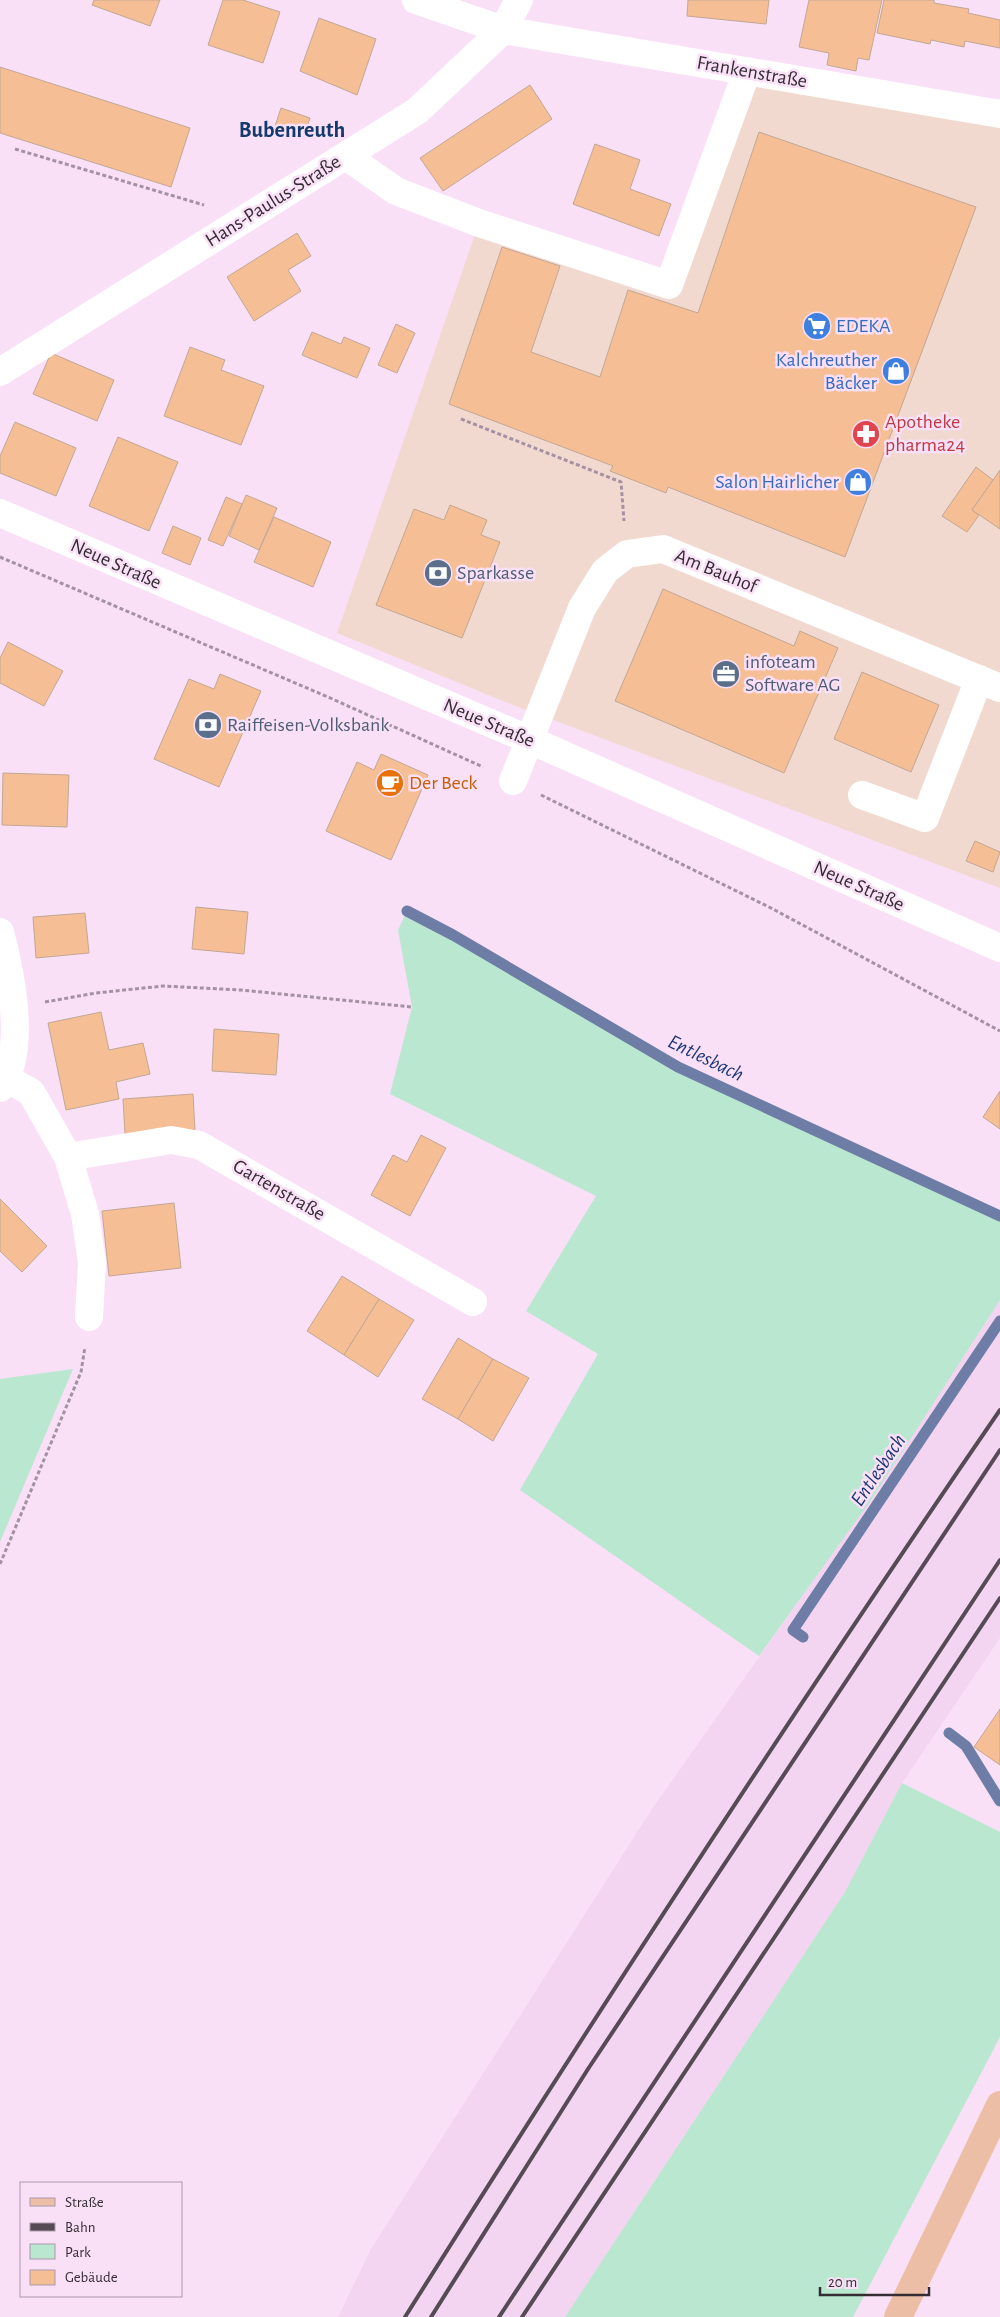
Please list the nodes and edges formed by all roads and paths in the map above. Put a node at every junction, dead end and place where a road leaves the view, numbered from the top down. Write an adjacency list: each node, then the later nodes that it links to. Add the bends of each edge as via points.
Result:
1 (416, 0): 3 (street, Frankenstraße)
2 (519, 0): 3 (street, Hans-Paulus-Straße)
3 (503, 30): 4 (street, Frankenstraße); 7 (street, Hans-Paulus-Straße, via 417,111)
4 (747, 71): 5 (street, Frankenstraße); 7 (street, via 669,285 478,223 396,190)
5 (1000, 114)
6 (15, 150): 8 (path)
7 (346, 156): 8 (street, Hans-Paulus-Straße)
8 (246, 218): 9 (street, Hans-Paulus-Straße)
9 (0, 372)
10 (461, 419): 12 (path, via 621,482)
11 (0, 513): 14 (street, Neue Straße)
12 (627, 554): 13 (street, Am Bauhof, via 663,549); 14 (street, Am Bauhof, via 605,571 582,608)
13 (989, 684): 16 (street, via 925,818)
14 (530, 740): 15 (street, Am Bauhof); 18 (street, Neue Straße)
15 (513, 781)
16 (862, 795)
17 (0, 932): 19 (street)
18 (1000, 948)
19 (13, 1007): 20 (path, via 164,986 241,990); 21 (street, via 15,1045)
20 (412, 1007)
21 (3, 1084): 22 (street, via 32,1092)
22 (68, 1157): 23 (street, Gartenstraße, via 170,1140 200,1145); 24 (street, via 85,1214 92,1263)
23 (473, 1302)
24 (90, 1317): 25 (path, via 81,1372)
25 (0, 1564)
26 (1000, 2105): 27 (main road)
27 (898, 2317)

